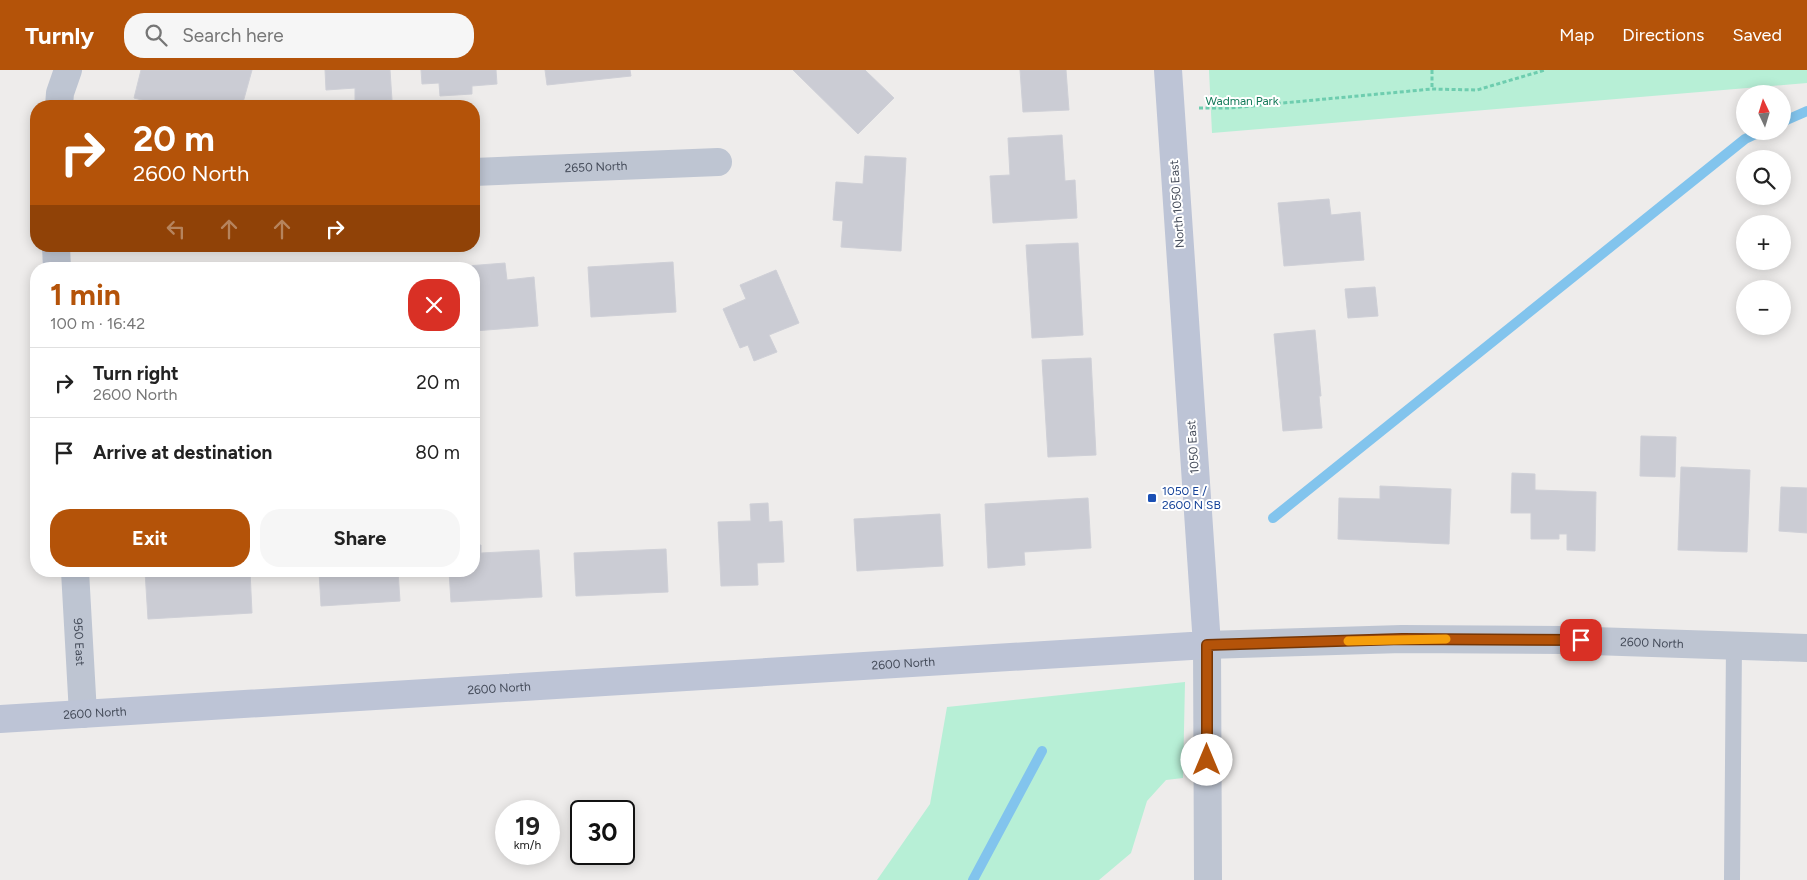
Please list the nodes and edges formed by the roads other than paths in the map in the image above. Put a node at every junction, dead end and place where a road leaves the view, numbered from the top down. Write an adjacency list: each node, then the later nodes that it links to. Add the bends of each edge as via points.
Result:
1 (68, 70): 3 (street)
2 (1168, 70): 6 (main road, North 1050 East)
3 (59, 100)
4 (718, 162): 5 (street, 2650 North)
5 (480, 172)
6 (1186, 339): 8 (main road, 1050 East)
7 (75, 577): 11 (street, 950 East)
8 (1207, 645): 9 (street, 2600 North, via 1402,639); 11 (main road, 2600 North); 13 (street)
9 (1734, 645): 10 (street, 2600 North); 14 (lane)
10 (1807, 648)
11 (83, 714): 12 (main road, 2600 North)
12 (0, 719)
13 (1208, 880)
14 (1732, 880)

